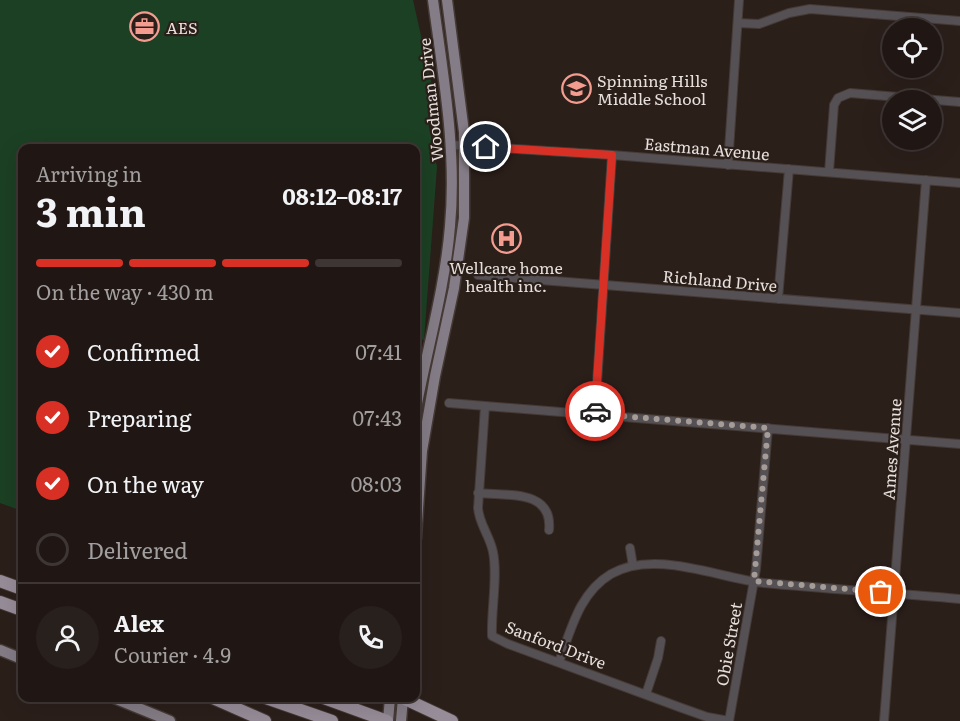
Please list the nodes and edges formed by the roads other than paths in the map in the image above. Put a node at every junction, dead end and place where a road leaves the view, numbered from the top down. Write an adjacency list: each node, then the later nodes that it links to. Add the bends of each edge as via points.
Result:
1 (434, 0): 9 (main road, Woodman Drive)
2 (447, 0): 10 (main road, Woodman Drive)
3 (739, 0): 7 (street)
4 (844, 0): 5 (street)
5 (843, 11): 6 (street); 7 (street, via 801,10 766,23)
6 (960, 21)
7 (738, 24): 12 (street)
8 (960, 102): 14 (street, via 842,95 834,105)
9 (452, 145): 10 (street, Eastman Avenue); 22 (main road, Woodman Drive, via 448,248)
10 (465, 145): 11 (street, Eastman Avenue); 28 (main road, Woodman Drive, via 463,239)
11 (612, 155): 12 (street, Eastman Avenue); 18 (street)
12 (728, 165): 13 (street, Eastman Avenue)
13 (789, 169): 14 (street, Eastman Avenue); 19 (street)
14 (829, 172): 15 (street, Eastman Avenue)
15 (926, 180): 16 (street, Eastman Avenue); 20 (street, Ames Avenue)
16 (960, 183)
17 (478, 275): 18 (street, Richland Drive)
18 (603, 285): 19 (street, Richland Drive); 25 (street)
19 (778, 299): 20 (street, Richland Drive)
20 (916, 310): 21 (street, Richland Drive); 27 (street, Ames Avenue)
21 (960, 314)
22 (420, 390)
23 (449, 403): 24 (street)
24 (485, 406): 25 (street); 30 (street, Sanford Drive)
25 (595, 414): 26 (street)
26 (768, 428): 27 (street); 34 (street, Obie Street)
27 (907, 440): 29 (street); 37 (street, Ames Avenue)
28 (420, 441)
29 (960, 444)
30 (478, 493): 31 (street, via 533,499 546,509); 44 (street, Sanford Drive, via 478,515 494,560 492,636)
31 (549, 530)
32 (630, 548): 33 (street)
33 (633, 566): 34 (street, via 659,565); 44 (street, via 612,574 588,595)
34 (754, 581): 37 (street); 59 (street, Obie Street)
35 (2, 582): 36 (highway)
36 (18, 587)
37 (895, 593): 38 (street); 60 (street, Ames Avenue)
38 (960, 599)
39 (0, 602): 40 (highway)
40 (18, 609)
41 (661, 641): 45 (street)
42 (0, 651): 43 (main road)
43 (18, 658)
44 (559, 662): 45 (street, Sanford Drive)
45 (646, 694): 59 (street, Sanford Drive, via 707,717)
46 (124, 702): 54 (main road)
47 (222, 702): 55 (highway)
48 (277, 702): 56 (highway)
49 (335, 702): 53 (highway)
50 (389, 702): 53 (main road)
51 (403, 702): 57 (main road)
52 (412, 702): 58 (highway)
53 (387, 720)
54 (170, 721)
55 (265, 721)
56 (332, 721)
57 (401, 721)
58 (452, 721)
59 (729, 721)
60 (884, 721)

